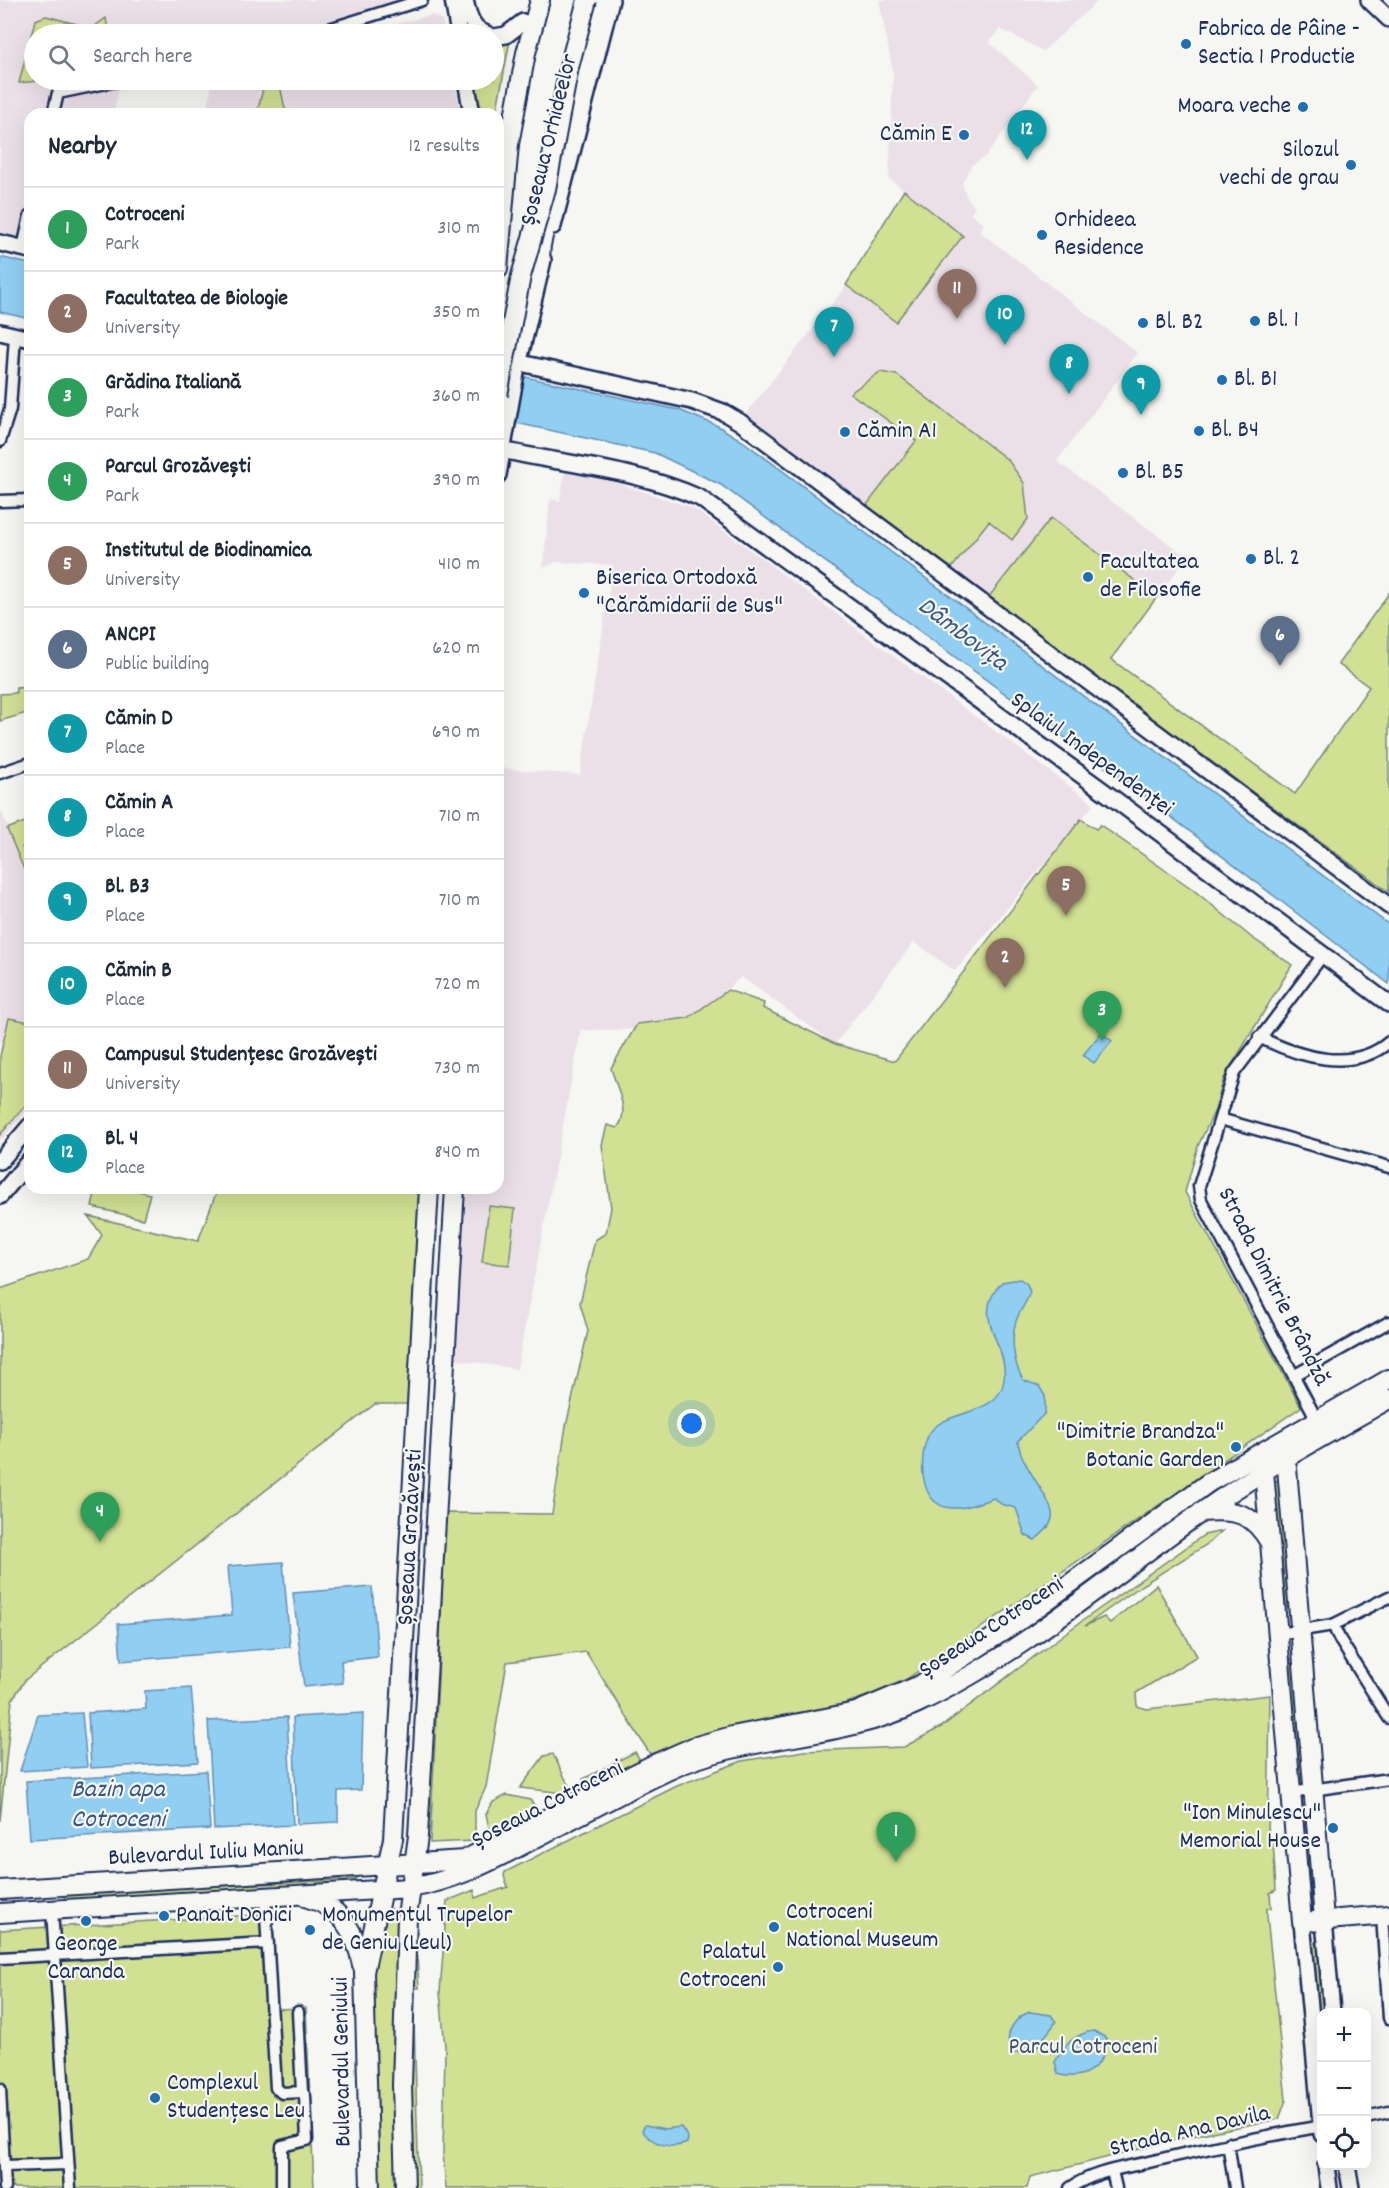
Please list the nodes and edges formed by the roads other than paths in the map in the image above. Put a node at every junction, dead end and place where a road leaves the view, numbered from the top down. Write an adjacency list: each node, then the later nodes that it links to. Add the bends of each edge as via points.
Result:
1 (422, 0): 10 (street)
2 (453, 0): 11 (main road)
3 (587, 0): 25 (main road, bridge)
4 (600, 0): 22 (main road, via 541,245)
5 (611, 0): 22 (main road, Șoseaua Orhideelor)
6 (1376, 2): 9 (main road)
7 (466, 5): 12 (main road)
8 (530, 8): 13 (main road); 18 (main road); 19 (main road)
9 (1389, 19)
10 (346, 24)
11 (457, 24)
12 (473, 24)
13 (504, 35)
14 (73, 90): 16 (street, via 58,93)
15 (468, 90): 17 (main road)
16 (54, 108)
17 (471, 108)
18 (504, 120)
19 (504, 206)
20 (0, 243): 21 (main road)
21 (24, 249)
22 (539, 271): 26 (main road, Șoseaua Orhideelor)
23 (15, 336): 28 (street, via 10,409)
24 (504, 361): 26 (main road)
25 (504, 364)
26 (517, 367): 27 (main road, Șoseaua Orhideelor); 34 (main road, via 692,401 740,422)
27 (504, 437)
28 (0, 441)
29 (504, 451): 35 (main road, Splaiul Independenței, via 612,470 700,498)
30 (24, 500): 31 (street)
31 (0, 501)
32 (24, 765): 33 (street)
33 (0, 773)
34 (1389, 906)
35 (1323, 955): 36 (main road, Splaiul Independenței); 37 (street, Strada Dimitrie Brândză)
36 (1389, 1004)
37 (1259, 1037): 38 (street, via 1290,1052 1319,1058 1363,1056); 39 (street, Strada Dimitrie Brândză, via 1234,1074)
38 (1389, 1042)
39 (1220, 1119): 42 (street); 49 (street, Strada Dimitrie Brândză, via 1199,1192)
40 (24, 1133): 41 (main road)
41 (0, 1161)
42 (1389, 1167)
43 (24, 1168): 46 (main road)
44 (429, 1194): 66 (main road, Șoseaua Grozăvești, via 394,1827)
45 (455, 1194): 65 (main road, Șoseaua Grozăvești)
46 (0, 1196)
47 (1389, 1316): 48 (street)
48 (1389, 1323): 49 (street)
49 (1295, 1375): 52 (street, Strada Dimitrie Brândză)
50 (1389, 1379): 52 (main road, Șoseaua Cotroceni)
51 (1389, 1399): 53 (main road, Șoseaua Cotroceni)
52 (1317, 1420): 53 (main road, Șoseaua Cotroceni)
53 (1280, 1451): 54 (main road, Șoseaua Cotroceni); 59 (main road)
54 (1260, 1463): 55 (main road, Șoseaua Cotroceni); 56 (main road); 65 (main road, Șoseaua Cotroceni, via 1208,1483 1016,1623 893,1699 836,1717 693,1747 470,1858)
55 (1201, 1512): 56 (main road, via 1224,1511 1245,1516 1256,1522); 67 (main road, Șoseaua Cotroceni, via 1012,1648 917,1704 855,1726 735,1749 688,1763 471,1871 445,1882)
56 (1271, 1545): 60 (main road)
57 (1389, 1597): 58 (street)
58 (1333, 1625): 59 (street); 61 (street)
59 (1300, 1632): 60 (street); 63 (main road)
60 (1278, 1634): 64 (main road)
61 (1389, 1718)
62 (1389, 1779): 63 (street)
63 (1312, 1790): 64 (street); 75 (main road)
64 (1290, 1793): 76 (main road)
65 (414, 1865): 66 (main road, Bulevardul Iuliu Maniu); 67 (main road, Șoseaua Grozăvești)
66 (388, 1867): 68 (main road, Bulevardul Iuliu Maniu); 69 (main road, Bulevardul Geniului)
67 (410, 1888): 69 (main road, Șoseaua Cotroceni); 101 (main road, via 402,2075)
68 (0, 1890)
69 (383, 1890): 70 (main road, Bulevardul Iuliu Maniu); 80 (main road, Bulevardul Geniului)
70 (299, 1896): 71 (main road, Bulevardul Iuliu Maniu); 80 (main road, via 327,1905 345,1921 357,1941)
71 (265, 1898): 72 (main road, Bulevardul Iuliu Maniu); 77 (street)
72 (52, 1910): 73 (main road, Bulevardul Iuliu Maniu); 78 (street)
73 (0, 1913)
74 (1386, 1915): 75 (main road); 83 (street)
75 (1324, 1920): 76 (main road); 81 (main road)
76 (1302, 1922): 87 (main road)
77 (268, 1943): 78 (street); 85 (street, via 276,2088 282,2093)
78 (57, 1955): 79 (street); 92 (street)
79 (0, 1958)
80 (363, 1972): 100 (main road, Bulevardul Geniului)
81 (1332, 2008)
82 (298, 2012): 85 (street)
83 (1389, 2018)
84 (0, 2089): 91 (street)
85 (302, 2092): 99 (street, via 307,2140 282,2146)
86 (1389, 2112): 88 (street)
87 (1320, 2116)
88 (1371, 2116)
89 (1317, 2129): 90 (street, Strada Ana Davila)
90 (1228, 2143): 95 (street, Strada Ana Davila); 104 (street)
91 (3, 2162): 92 (street); 96 (street)
92 (68, 2164): 97 (street)
93 (1327, 2170): 105 (main road)
94 (1348, 2170): 106 (main road)
95 (1112, 2171): 102 (street, Strada Ana Davila); 103 (street)
96 (5, 2188)
97 (70, 2188)
98 (271, 2188): 99 (street)
99 (282, 2188)
100 (369, 2188)
101 (405, 2188)
102 (1070, 2188)
103 (1116, 2188)
104 (1235, 2188)
105 (1329, 2188)
106 (1351, 2188)

